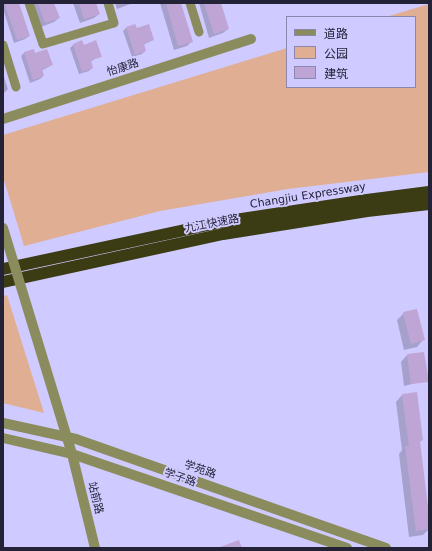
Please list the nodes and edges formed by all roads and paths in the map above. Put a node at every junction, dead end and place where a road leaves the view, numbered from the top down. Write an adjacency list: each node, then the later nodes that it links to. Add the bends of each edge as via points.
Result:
1 (29, 3): 2 (street, via 43,44 114,23)
2 (108, 3)
3 (190, 3): 4 (street)
4 (199, 32)
5 (251, 40): 8 (street, 怡康路)
6 (3, 45): 7 (street)
7 (16, 87)
8 (3, 119)
9 (429, 192): 12 (highway, Changjiu Expressway, via 222,222)
10 (429, 204): 13 (highway, 九江快速路, via 367,211 223,234)
11 (3, 228): 16 (street, 站前路, bridge)
12 (3, 269)
13 (3, 282)
14 (3, 423): 19 (street, 学苑路, via 76,439)
15 (3, 438): 16 (street, 学子路)
16 (72, 454): 17 (street, 站前路); 18 (street, 学子路)
17 (94, 548)
18 (347, 548)
19 (386, 548)

